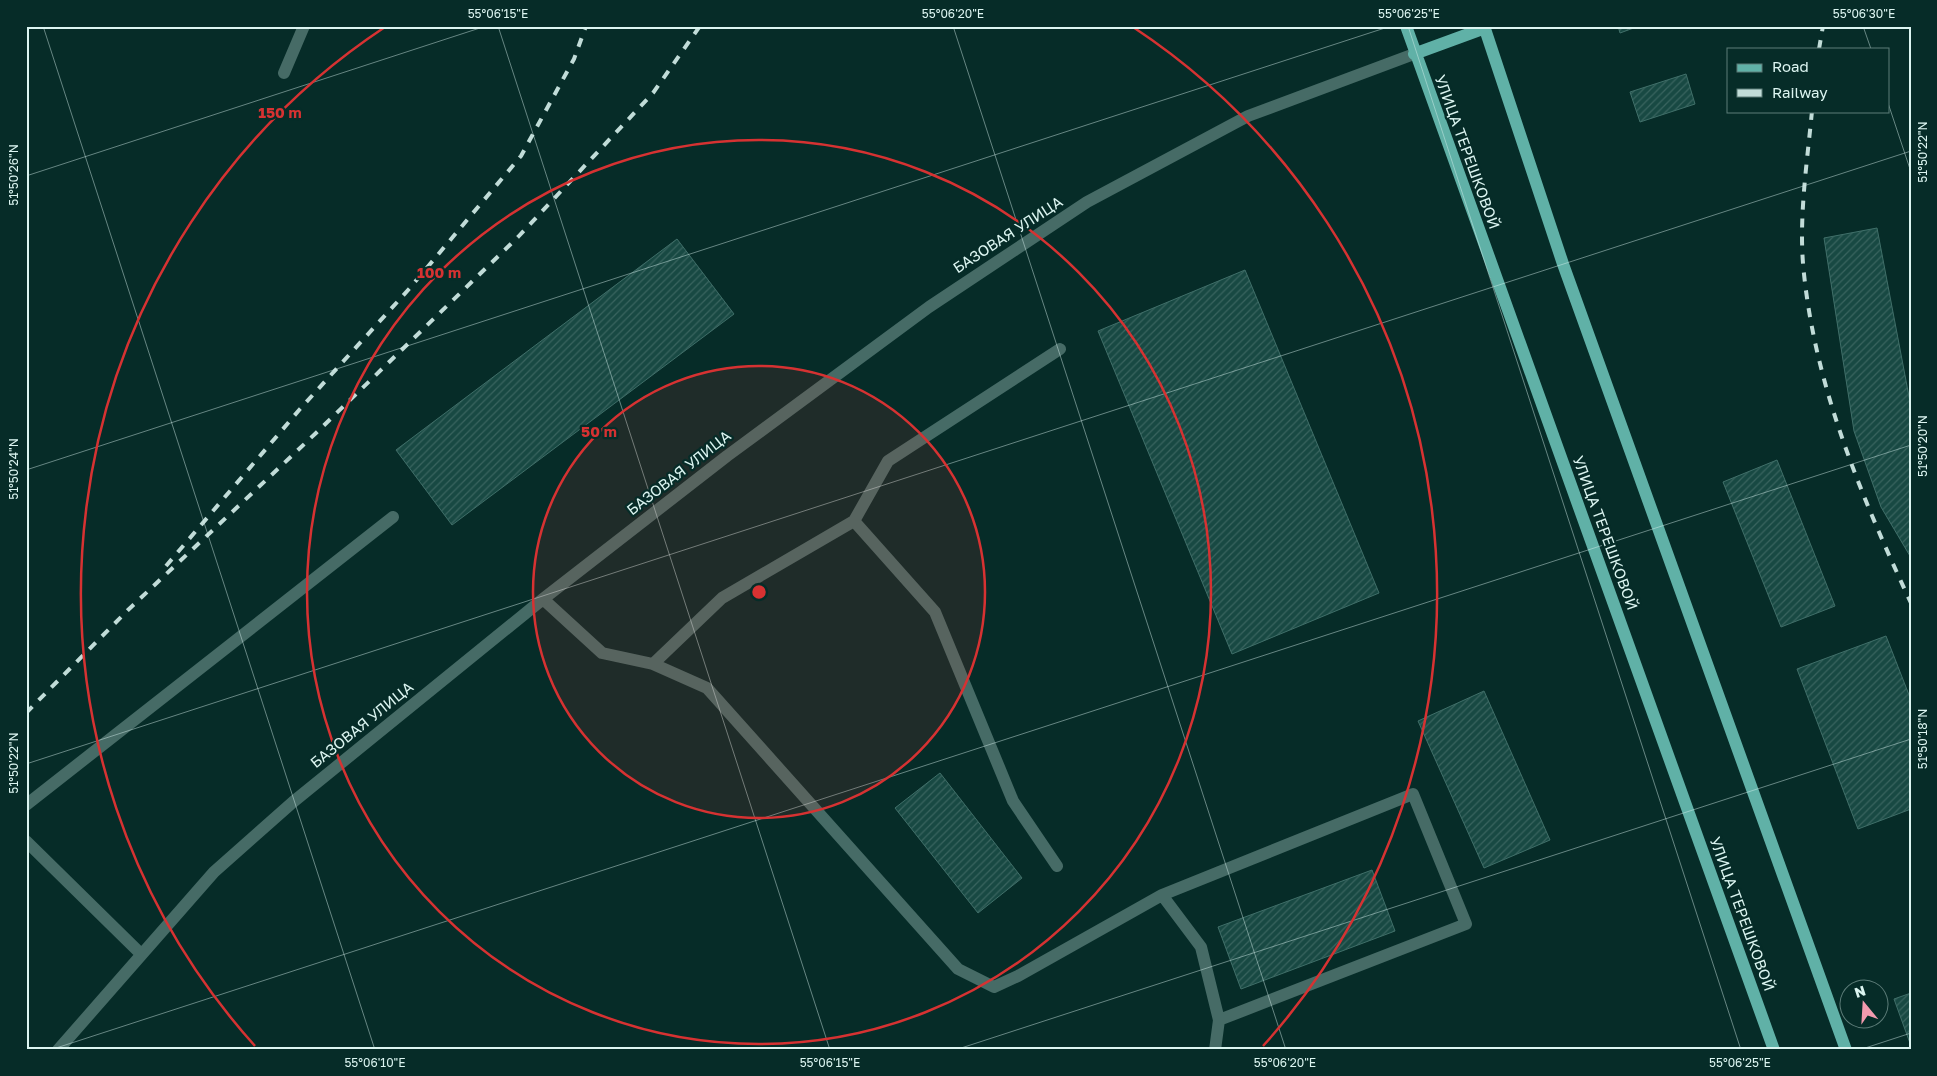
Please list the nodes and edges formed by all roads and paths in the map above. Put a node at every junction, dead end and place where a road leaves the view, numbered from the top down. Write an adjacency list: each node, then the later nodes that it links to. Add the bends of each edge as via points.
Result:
1 (304, 26): 5 (street)
2 (1406, 26): 4 (main road, УЛИЦА ТЕРЕШКОВОЙ)
3 (1485, 27): 4 (main road); 20 (main road, via 1563,264)
4 (1414, 54): 9 (street, БАЗОВАЯ УЛИЦА, via 1248,116 1087,202 921,312 727,456); 19 (main road, УЛИЦА ТЕРЕШКОВОЙ)
5 (284, 73)
6 (1060, 349): 8 (street, via 888,461)
7 (393, 517): 11 (street)
8 (854, 521): 10 (street, via 722,598); 13 (street, via 935,612 1013,802)
9 (543, 599): 10 (street, via 602,653); 15 (street, БАЗОВАЯ УЛИЦА, via 292,802 214,872)
10 (653, 664): 14 (street, via 707,688 958,969 994,987)
11 (26, 805)
12 (26, 841): 15 (street)
13 (1057, 866)
14 (1162, 894): 16 (street, via 1201,947); 16 (street, via 1413,794 1466,924)
15 (141, 954): 17 (street, БАЗОВАЯ УЛИЦА)
16 (1219, 1020): 18 (street)
17 (58, 1050)
18 (1215, 1050)
19 (1774, 1050)
20 (1846, 1050)

